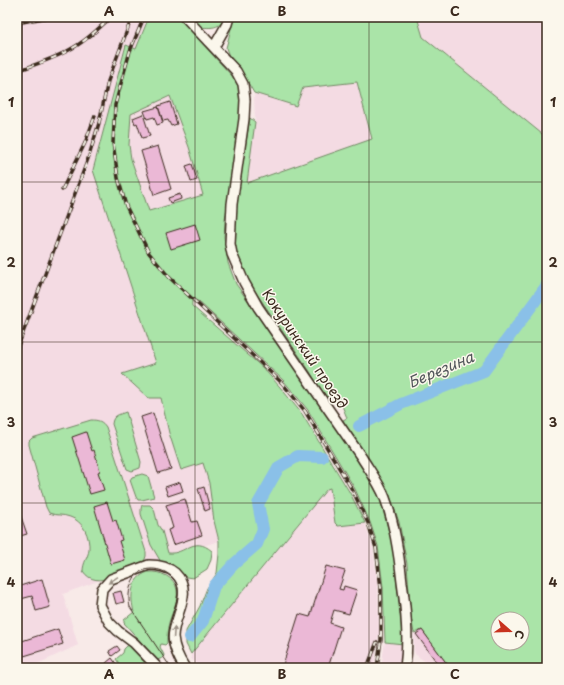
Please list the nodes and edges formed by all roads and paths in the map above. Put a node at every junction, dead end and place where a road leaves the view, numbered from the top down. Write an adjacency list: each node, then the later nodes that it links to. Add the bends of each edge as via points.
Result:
1 (185, 17): 3 (street, Кокуринский проезд)
2 (229, 17): 3 (street)
3 (214, 47): 6 (street, Кокуринский проезд, via 236,71 243,84 246,100 232,204 232,254 258,307 374,476 384,496 392,521 407,618)
4 (158, 668): 5 (street, one-way to 4, via 174,647 173,637 183,598 182,585 170,570 149,565 111,579 102,590 100,605 109,622)
5 (185, 668)
6 (405, 668)

